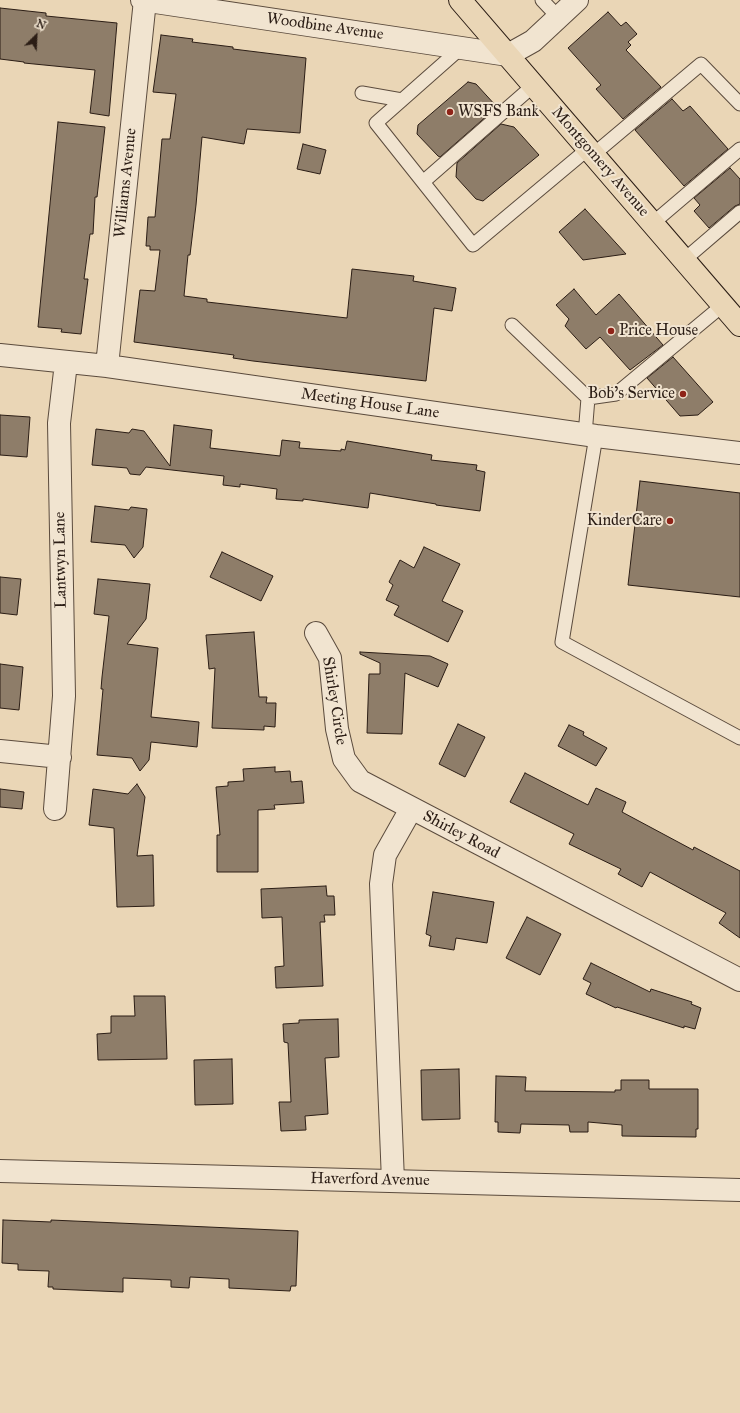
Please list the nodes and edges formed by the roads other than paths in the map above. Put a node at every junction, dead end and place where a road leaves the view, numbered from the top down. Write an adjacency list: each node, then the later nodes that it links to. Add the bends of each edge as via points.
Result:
1 (143, 0): 5 (street, Woodbine Avenue); 24 (street, Williams Avenue)
2 (460, 0): 8 (main road, Montgomery Avenue)
3 (542, 0): 6 (lane)
4 (577, 0): 6 (street)
5 (221, 6): 7 (street, Woodbine Avenue)
6 (558, 18): 8 (street, via 533,41)
7 (462, 47): 8 (street, Woodbine Avenue); 11 (lane)
8 (508, 55): 9 (main road, Montgomery Avenue)
9 (534, 85): 14 (main road, Montgomery Avenue); 15 (lane)
10 (362, 93): 11 (lane)
11 (402, 100): 15 (lane, via 376,123)
12 (740, 104): 14 (lane, via 701,64)
13 (740, 149): 17 (lane)
14 (591, 151): 15 (lane, via 473,245); 17 (main road, Montgomery Avenue)
15 (423, 182)
16 (740, 212): 18 (lane)
17 (653, 223): 18 (main road, Montgomery Avenue)
18 (684, 260): 19 (main road, Montgomery Avenue)
19 (723, 305): 21 (main road, Montgomery Avenue); 25 (lane, via 616,394)
20 (512, 325): 25 (lane)
21 (740, 325)
22 (0, 355): 23 (street, Meeting House Lane)
23 (66, 363): 24 (street, Meeting House Lane); 31 (street, Lantwyn Lane, via 59,423 64,696)
24 (107, 366): 26 (street, Meeting House Lane)
25 (588, 398): 26 (lane)
26 (590, 436): 27 (street, Meeting House Lane); 29 (lane, via 562,642)
27 (740, 454)
28 (316, 633): 33 (street, Shirley Circle, via 330,658 337,729 344,759 360,781)
29 (740, 738)
30 (0, 751): 31 (street)
31 (60, 757): 32 (street, Lantwyn Lane)
32 (55, 809)
33 (411, 809): 34 (street, Shirley Road); 36 (street, Shirley Road, via 385,855 381,884)
34 (740, 980)
35 (0, 1171): 36 (street, Haverford Avenue)
36 (393, 1181): 37 (street, Haverford Avenue)
37 (740, 1190)

